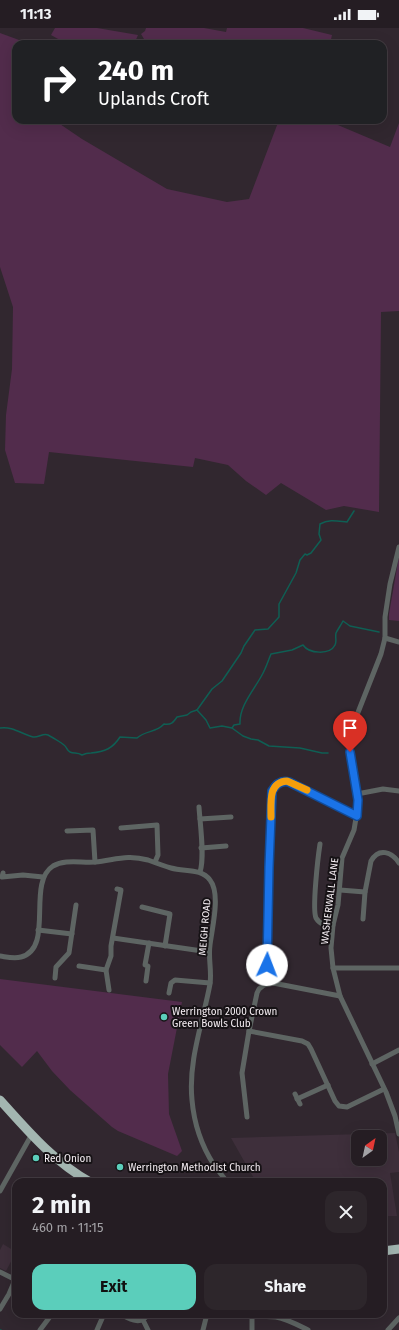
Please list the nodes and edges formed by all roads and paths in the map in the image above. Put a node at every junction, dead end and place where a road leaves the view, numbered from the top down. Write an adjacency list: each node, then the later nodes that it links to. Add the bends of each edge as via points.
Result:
1 (399, 548): 2 (street, WASHERWALL LANE, via 390,584)
2 (385, 638): 3 (street); 5 (street, WASHERWALL LANE, via 352,734 350,752)
3 (399, 642)
4 (399, 791): 5 (street, via 383,789)
5 (357, 794): 7 (street, WASHERWALL LANE)
6 (199, 807): 9 (street)
7 (357, 816): 22 (street, WASHERWALL LANE, via 342,858); 42 (street, via 292,782 282,782 274,788 271,795)
8 (231, 817): 9 (street)
9 (200, 819): 14 (street)
10 (121, 828): 16 (street, via 156,825 158,855)
11 (67, 831): 15 (street, via 92,830)
12 (320, 844): 27 (street, via 315,914 321,923)
13 (226, 846): 14 (street)
14 (201, 848): 18 (street)
15 (94, 862): 16 (street, via 134,857); 20 (street, via 60,864 50,869)
16 (155, 862): 18 (street, via 171,868)
17 (399, 863): 23 (street, via 388,852 375,856 370,864)
18 (200, 872): 33 (street, MEIGH ROAD, via 210,879 215,893)
19 (3, 873): 20 (street, via 2,878 23,875)
20 (43, 877): 28 (street)
21 (116, 889): 30 (street, via 121,890)
22 (340, 890): 23 (street); 27 (street, WASHERWALL LANE)
23 (365, 892): 26 (street)
24 (76, 905): 29 (street)
25 (142, 907): 32 (street, via 170,914)
26 (363, 919)
27 (333, 925): 36 (street, WASHERWALL LANE)
28 (38, 930): 29 (street); 34 (street, via 35,945 28,954 17,958)
29 (72, 934): 39 (street, via 69,953 56,967)
30 (113, 938): 31 (street); 38 (street)
31 (149, 943): 32 (street); 40 (street)
32 (165, 946): 33 (street)
33 (209, 952): 41 (street, MEIGH ROAD)
34 (0, 956)
35 (79, 966): 38 (street)
36 (333, 968): 37 (street); 45 (street, WASHERWALL LANE)
37 (399, 968)
38 (106, 970): 43 (street)
39 (55, 978)
40 (146, 981)
41 (210, 983): 44 (street, via 175,980 171,983); 57 (street, MEIGH ROAD, via 192,1068 192,1100 196,1125 205,1149)
42 (268, 983): 45 (street); 46 (street, via 261,986 258,993)
43 (109, 990)
44 (169, 992)
45 (340, 996): 48 (street, WASHERWALL LANE)
46 (249, 1031): 49 (street, via 305,1042); 53 (street, via 242,1073)
47 (399, 1050): 48 (street)
48 (372, 1064): 50 (street, WASHERWALL LANE)
49 (328, 1085): 50 (street, via 336,1103 344,1107); 52 (street, via 296,1096)
50 (384, 1088): 55 (street, WASHERWALL LANE)
51 (0, 1100): 54 (highway)
52 (300, 1104)
53 (247, 1117)
54 (32, 1134): 56 (highway, via 57,1159); 58 (street)
55 (399, 1134)
56 (83, 1178)
57 (224, 1178)
58 (0, 1191)
59 (399, 1249): 60 (highway)
60 (387, 1250)
61 (0, 1272): 62 (street)
62 (12, 1278)
63 (12, 1287): 64 (street)
64 (0, 1309)
65 (50, 1318): 73 (street)
66 (102, 1318): 74 (street)
67 (130, 1318): 72 (street)
68 (206, 1318): 76 (street)
69 (252, 1318): 77 (street)
70 (281, 1318): 78 (street)
71 (399, 1318): 79 (street)
72 (144, 1320): 75 (street)
73 (43, 1329)
74 (97, 1330)
75 (148, 1330)
76 (204, 1330)
77 (252, 1330)
78 (308, 1330)
79 (388, 1330)

